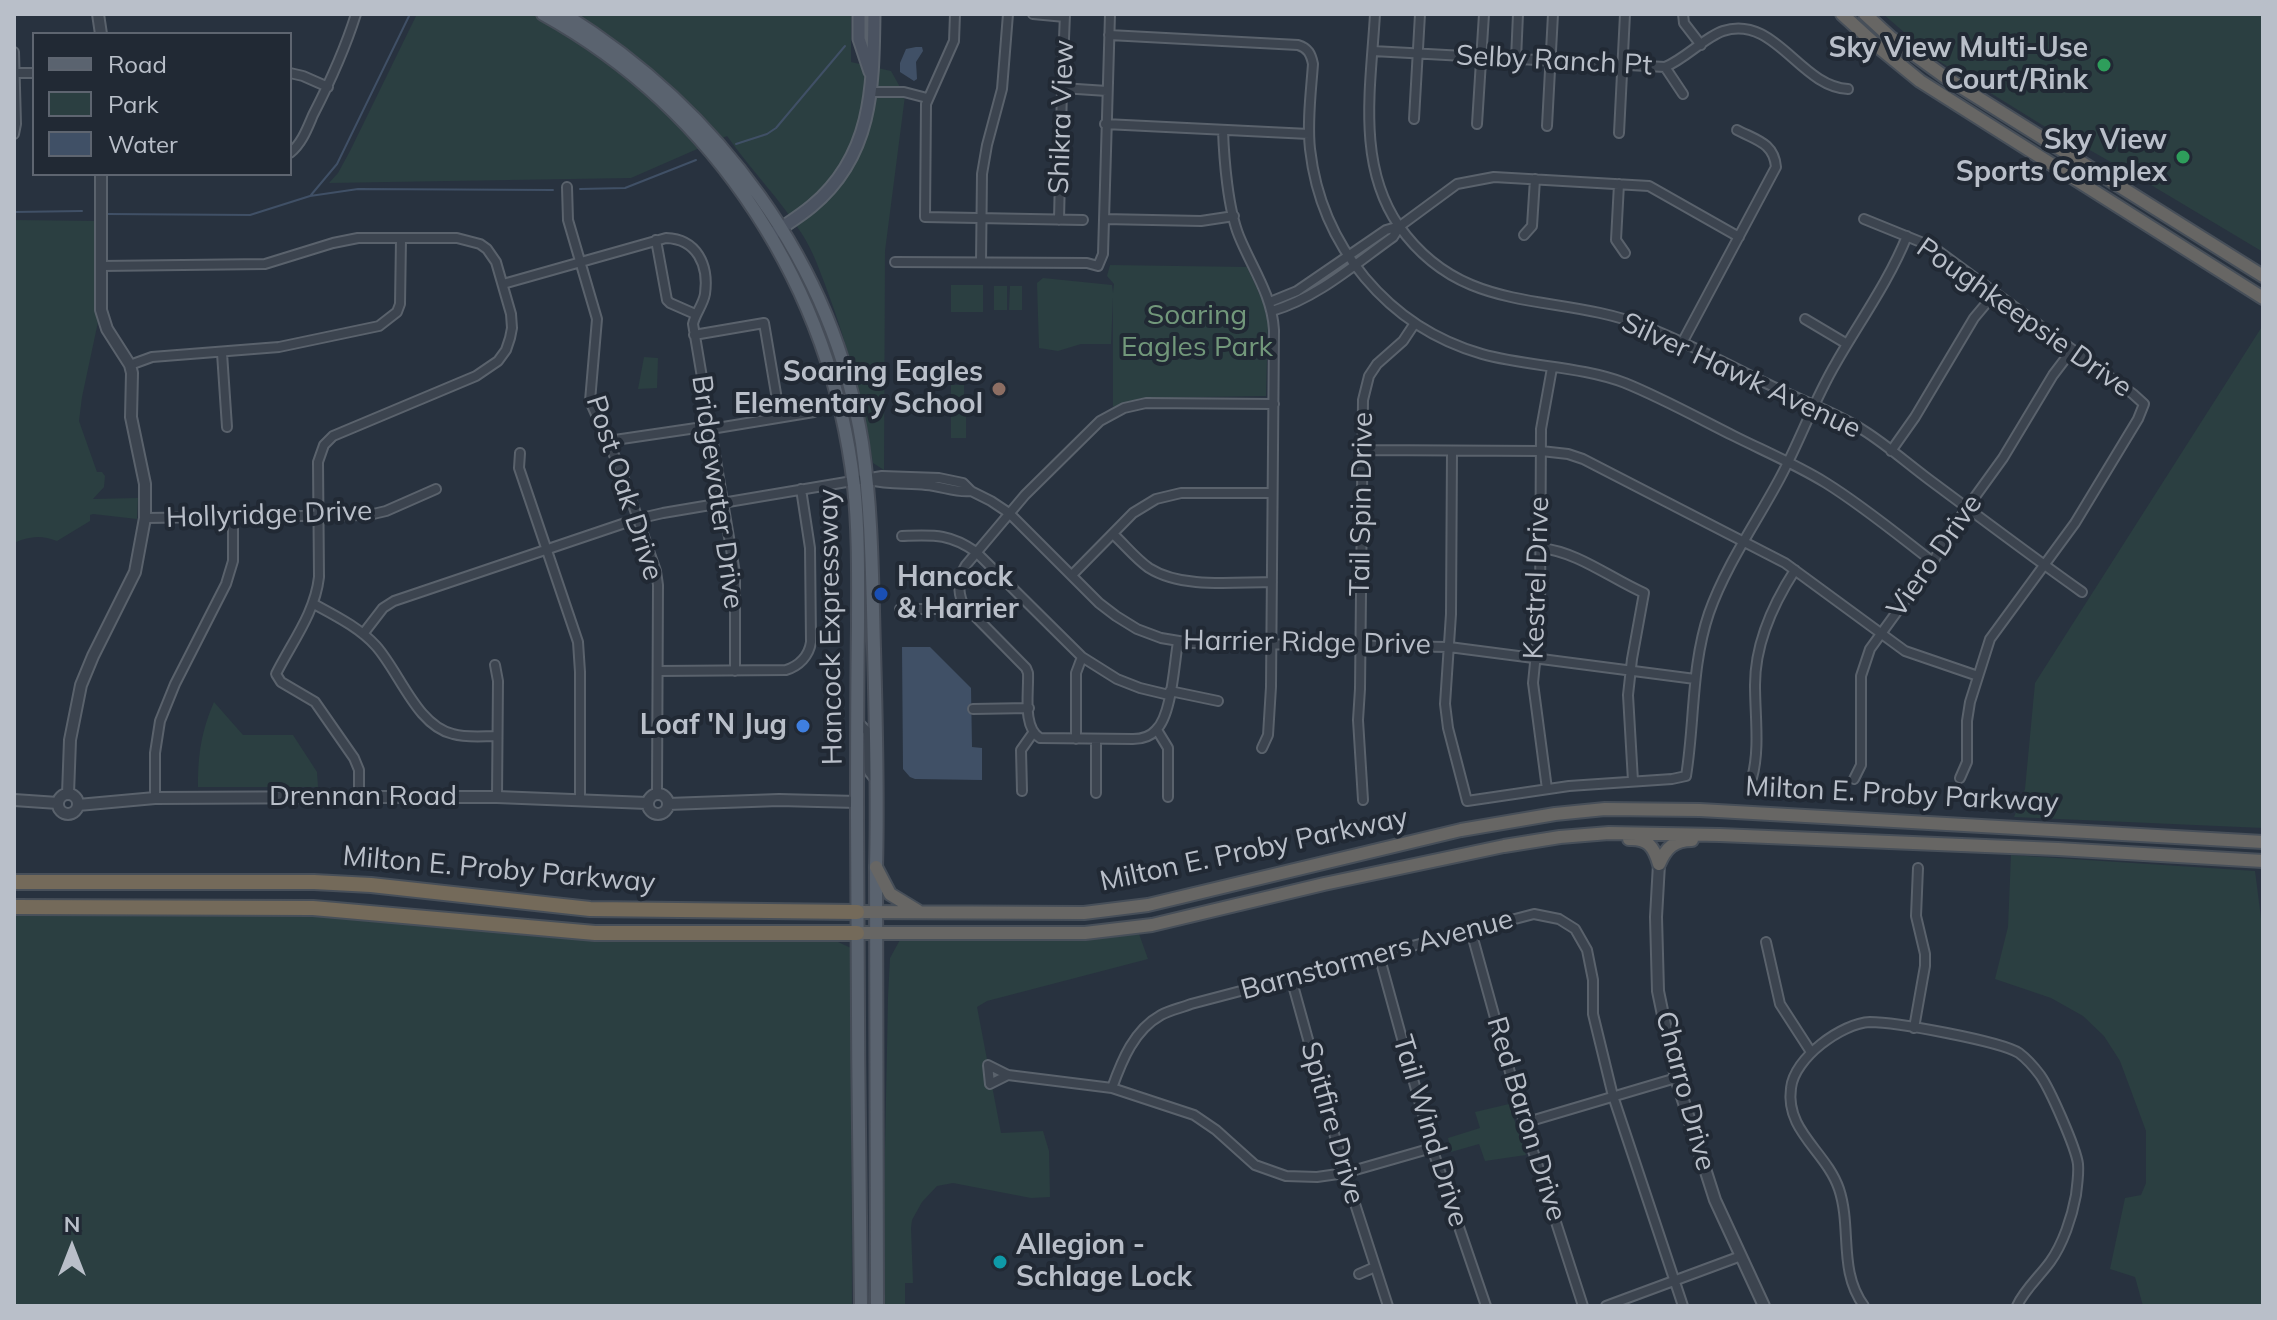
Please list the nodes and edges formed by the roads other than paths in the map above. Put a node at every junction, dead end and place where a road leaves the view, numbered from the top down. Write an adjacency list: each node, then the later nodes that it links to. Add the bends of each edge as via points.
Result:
1 (356, 14): 35 (street)
2 (543, 14): 62 (main road, Hancock Expressway, via 602,52 674,112)
3 (564, 14): 62 (main road, Hancock Expressway, via 609,43 687,111 737,165)
4 (859, 14): 34 (main road, via 859,39)
5 (874, 14): 34 (main road)
6 (955, 14): 40 (street, via 954,41)
7 (1008, 14): 56 (street, via 1002,89 984,160)
8 (1033, 14): 20 (street)
9 (1110, 14): 21 (street)
10 (1375, 14): 23 (street, Silver Hawk Avenue)
11 (1420, 14): 25 (street)
12 (1484, 14): 26 (street)
13 (1518, 14): 27 (street)
14 (1553, 14): 28 (street)
15 (1625, 14): 29 (street)
16 (1683, 14): 22 (street)
17 (1830, 14): 31 (highway)
18 (1842, 14): 31 (highway)
19 (1868, 14): 75 (highway, via 1945,77)
20 (1065, 15): 36 (street, Shikra View)
21 (1109, 35): 38 (street); 49 (street, via 1311,48)
22 (1701, 45): 30 (street, Selby Ranch Pt); 37 (street, Selby Ranch Pt, via 1721,31 1742,27 1765,35 1817,79)
23 (1373, 51): 25 (street, Selby Ranch Pt); 61 (street, Silver Hawk Avenue, via 1372,159 1383,196)
24 (14, 52): 32 (street)
25 (1418, 54): 26 (street, Selby Ranch Pt); 41 (street)
26 (1481, 58): 27 (street, Selby Ranch Pt); 43 (street)
27 (1516, 59): 28 (street, Selby Ranch Pt)
28 (1551, 61): 29 (street, Selby Ranch Pt); 44 (street)
29 (1622, 65): 30 (street, Selby Ranch Pt); 47 (street)
30 (1665, 67): 39 (street)
31 (1903, 69): 78 (highway)
32 (15, 73): 48 (street)
33 (292, 73): 35 (street)
34 (871, 86): 40 (street); 62 (main road, via 864,131 845,169 813,205)
35 (328, 87): 50 (street)
36 (1062, 88): 38 (street); 59 (street, Shikra View)
37 (1848, 89)
38 (1107, 91): 42 (street)
39 (1683, 94)
40 (927, 98): 56 (street, via 925,217)
41 (1414, 119)
42 (1105, 124): 45 (street); 57 (street)
43 (1477, 124)
44 (1547, 126)
45 (1223, 130): 49 (street); 55 (street)
46 (1737, 130): 65 (street, via 1769,147 1776,167)
47 (1619, 133)
48 (14, 134)
49 (1309, 134): 69 (street, via 1322,203)
50 (292, 151)
51 (101, 176): 74 (street)
52 (1535, 179): 53 (street); 61 (street, via 1494,177 1457,184); 63 (street, via 1532,226)
53 (1619, 184): 65 (street, via 1649,186); 68 (street, via 1616,240)
54 (567, 187): 70 (street, Post Oak Drive, via 568,220)
55 (1234, 216): 57 (street, via 1201,221); 79 (street)
56 (982, 219): 59 (street); 72 (street)
57 (1104, 219): 72 (street, via 1098,266)
58 (1864, 219): 64 (street, Poughkeepsie Drive)
59 (1059, 220): 60 (street)
60 (1083, 220)
61 (1400, 226): 69 (street); 73 (street); 84 (street, Silver Hawk Avenue, via 1439,266 1476,287 1623,319)
62 (776, 231): 105 (main road, Hancock Expressway, via 803,265 836,345 857,422)
63 (1524, 235)
64 (1907, 236): 77 (street, Poughkeepsie Drive, via 1933,247); 85 (street)
65 (1739, 237): 84 (street)
66 (401, 239): 74 (street, via 346,240 251,265); 76 (street, via 457,238 480,244 492,255); 87 (street, via 403,305 379,326)
67 (656, 240): 70 (street, Bridgewater Drive); 80 (street, via 667,300); 80 (street, Bridgewater Drive, via 675,238 697,252 706,291)
68 (1625, 253)
69 (1347, 257): 73 (street); 79 (street)
70 (581, 262): 76 (street, Bridgewater Drive); 98 (street, Post Oak Drive, via 597,319 590,401)
71 (895, 262): 72 (street)
72 (981, 262)
73 (1353, 265): 79 (street, via 1296,303); 82 (street, via 1377,293)
74 (101, 266): 88 (street, via 103,319)
75 (2263, 276)
76 (503, 284): 97 (street, via 512,328 506,350 488,369)
77 (1995, 293): 86 (street, Poughkeepsie Drive); 102 (street)
78 (2263, 298)
79 (1271, 306): 90 (street)
80 (695, 314): 83 (street, Bridgewater Drive)
81 (1805, 319): 85 (street)
82 (1415, 323): 89 (street, via 1471,351); 99 (street, Tail Spin Drive, via 1369,376 1363,400)
83 (694, 335): 93 (street, via 764,323); 96 (street, Bridgewater Drive)
84 (1682, 343): 91 (street, Silver Hawk Avenue)
85 (1847, 344): 91 (street)
86 (2072, 350): 110 (street, Viero Drive); 123 (street, Poughkeepsie Drive, via 2144,404 2075,523)
87 (222, 353): 88 (street, via 152,357); 95 (street)
88 (130, 365): 113 (street, via 131,417 145,484)
89 (1552, 368): 101 (street, Kestrel Drive); 104 (street, via 1628,385)
90 (1274, 404): 108 (street); 111 (street, via 1146,403 1115,411)
91 (1814, 406): 102 (street, Silver Hawk Avenue, via 1855,425); 104 (street)
92 (814, 412): 93 (street)
93 (780, 417): 96 (street)
94 (326, 426): 97 (street)
95 (227, 427)
96 (709, 427): 98 (street); 109 (street, Bridgewater Drive)
97 (333, 436): 112 (street, via 318,462)
98 (608, 441): 115 (street, Post Oak Drive)
99 (1363, 450): 100 (street); 135 (street, Tail Spin Drive)
100 (1452, 451): 101 (street); 136 (street)
101 (1541, 451): 118 (street, via 1583,459); 119 (street, Kestrel Drive)
102 (1891, 451): 110 (street, Silver Hawk Avenue)
103 (520, 453): 120 (street, via 519,468)
104 (1788, 463): 118 (street); 122 (street, via 1829,484)
105 (860, 480): 107 (street, Harrier Ridge Drive); 111 (street, Harrier Ridge Drive, via 971,491); 151 (main road, Hancock Expressway); 162 (main road, Hancock Expressway, via 872,545)
106 (436, 489): 112 (street, Hollyridge Drive, via 377,514)
107 (801, 489): 109 (street, Harrier Ridge Drive); 142 (street, via 811,560 806,664 786,670)
108 (1272, 493): 116 (street, via 1165,496 1140,507); 126 (street)
109 (722, 502): 115 (street, Harrier Ridge Drive); 142 (street, Bridgewater Drive, via 735,573)
110 (1967, 508): 122 (street, Viero Drive); 123 (street, Silver Hawk Avenue)
111 (1009, 513): 121 (street); 125 (street, Harrier Ridge Drive)
112 (319, 517): 114 (street, Hollyridge Drive); 128 (street)
113 (145, 518): 114 (street, Hollyridge Drive); 166 (street, via 135,572 81,685 70,740)
114 (233, 518): 171 (street, via 233,561 226,584 160,721)
115 (637, 519): 120 (street, Harrier Ridge Drive); 141 (street, Post Oak Drive, via 656,571)
116 (1113, 534): 125 (street); 126 (street, via 1148,567 1173,579)
117 (902, 536): 121 (street, via 949,537)
118 (1744, 541): 124 (street); 144 (street, via 1710,611)
119 (1541, 548): 138 (street, Kestrel Drive); 140 (street, via 1564,552 1644,593)
120 (546, 550): 132 (street, Harrier Ridge Drive, via 394,601); 173 (street, via 580,654)
121 (976, 552): 129 (street, via 959,577); 137 (street)
122 (1933, 562): 131 (street, Viero Drive)
123 (2044, 565): 127 (street, Silver Hawk Avenue); 143 (street, Poughkeepsie Drive, via 1994,632)
124 (1795, 570): 131 (street); 158 (street, via 1774,607 1758,655)
125 (1072, 575): 133 (street, Harrier Ridge Drive, via 1116,616)
126 (1272, 582): 134 (street)
127 (2082, 592)
128 (314, 604): 132 (street); 145 (street, via 276,674)
129 (963, 604): 130 (street); 149 (street, via 1026,668)
130 (900, 609)
131 (1880, 633): 143 (street, via 1912,655); 160 (street, Viero Drive, via 1863,666 1861,765)
132 (363, 634): 154 (street, via 435,727 461,736)
133 (1178, 642): 134 (street, Harrier Ridge Drive); 147 (street)
134 (1271, 643): 135 (street, Harrier Ridge Drive); 157 (street, via 1268,735)
135 (1361, 644): 136 (street, Harrier Ridge Drive); 174 (street, Tail Spin Drive)
136 (1449, 647): 138 (street, Harrier Ridge Drive); 163 (street, via 1446,716 1467,801)
137 (1082, 657): 147 (street, via 1117,679); 155 (street, via 1076,673)
138 (1535, 658): 140 (street, Harrier Ridge Drive); 163 (street, Kestrel Drive, via 1533,690)
139 (495, 665): 154 (street)
140 (1630, 670): 144 (street, Harrier Ridge Drive); 161 (street)
141 (659, 671): 142 (street); 167 (street, Post Oak Drive)
142 (735, 671)
143 (1978, 676): 159 (street, Poughkeepsie Drive, via 1968,712 1967,762)
144 (1695, 679): 161 (street, via 1686,776)
145 (281, 682): 146 (street); 168 (street, via 315,702 354,758)
146 (274, 692)
147 (1170, 693): 148 (street); 152 (street)
148 (1218, 701)
149 (1029, 708): 150 (street); 153 (street)
150 (973, 709)
151 (857, 721): 162 (street, via 868,732 869,772); 175 (main road, Hancock Expressway)
152 (1157, 730): 156 (street, via 1141,739); 170 (street, via 1168,748)
153 (1033, 733): 155 (street); 164 (street, via 1021,750)
154 (497, 736): 169 (street)
155 (1076, 739): 156 (street)
156 (1096, 739): 165 (street)
157 (1262, 748)
158 (1752, 778)
159 (1960, 778)
160 (1854, 779)
161 (1633, 781): 163 (street)
162 (877, 783): 185 (main road, Hancock Expressway)
163 (1547, 789)
164 (1022, 791)
165 (1096, 793)
166 (68, 794): 176 (street); 179 (street)
167 (657, 794): 177 (street); 178 (street)
168 (359, 797): 169 (street, Drennan Road); 171 (street, Drennan Road)
169 (497, 797): 173 (street, Drennan Road)
170 (1168, 797)
171 (155, 798): 179 (street, Drennan Road)
172 (14, 800): 176 (street)
173 (580, 800): 177 (street, Drennan Road)
174 (1363, 800)
175 (857, 802): 178 (street); 189 (main road, Hancock Expressway)
176 (58, 803): 179 (street, via 69,814)
177 (647, 803): 178 (street, via 658,815)
178 (668, 804)
179 (78, 805)
180 (1720, 835): 181 (highway, Milton E. Proby Parkway, via 1609,833); 183 (highway, Milton E. Proby Parkway); 184 (highway, via 1678,841)
181 (1535, 841): 184 (highway, via 1547,845 1637,839 1653,847); 194 (highway, Milton E. Proby Parkway, via 1119,930)
182 (2263, 842): 191 (highway, Milton E. Proby Parkway, via 1605,809 1489,825 1116,910)
183 (2263, 861)
184 (1659, 864): 201 (street, Charro Drive, via 1658,991)
185 (876, 867): 190 (main road, Hancock Expressway); 191 (highway, via 890,894)
186 (1918, 868): 198 (street, via 1916,916 1925,966)
187 (14, 882): 189 (highway, Milton E. Proby Parkway, via 327,882 579,909)
188 (14, 907): 193 (highway, Milton E. Proby Parkway, via 313,908 595,933)
189 (857, 912): 190 (highway, Milton E. Proby Parkway); 193 (main road, Hancock Expressway)
190 (877, 912): 191 (highway, Milton E. Proby Parkway); 194 (main road, Hancock Expressway)
191 (921, 912)
192 (1471, 931): 196 (street, Barnstormers Avenue); 203 (street, Barnstormers Avenue, via 1534,914 1575,929 1587,950 1593,1014); 204 (street, Red Baron Drive)
193 (857, 933): 194 (highway, Milton E. Proby Parkway); 211 (main road, Hancock Expressway)
194 (877, 933): 212 (main road, Hancock Expressway)
195 (1766, 942): 199 (street, via 1780,1004)
196 (1379, 955): 197 (street, Barnstormers Avenue); 205 (street, Tail Wind Drive)
197 (1291, 978): 202 (street, Barnstormers Avenue, via 1160,1016 1135,1037); 206 (street, Spitfire Drive)
198 (1914, 1028): 199 (street, via 1870,1022 1851,1026); 220 (street, via 2018,1053 2042,1077 2075,1149 2076,1198 2064,1236)
199 (1811, 1052): 219 (street, via 1791,1084 1793,1118 1832,1172 1840,1193 1851,1283)
200 (1008, 1075): 202 (street)
201 (1676, 1078): 203 (street); 207 (street, Charro Drive, via 1715,1200)
202 (1112, 1088): 206 (street, via 1194,1115 1255,1165 1286,1176)
203 (1613, 1096): 204 (street); 210 (street, Barnstormers Avenue)
204 (1524, 1123): 215 (street, Red Baron Drive)
205 (1432, 1148): 206 (street); 214 (street, Tail Wind Drive)
206 (1345, 1173): 208 (street, Spitfire Drive)
207 (1741, 1256): 210 (street); 218 (street, Charro Drive)
208 (1375, 1267): 209 (street); 213 (street, Spitfire Drive)
209 (1359, 1274)
210 (1673, 1283): 216 (street); 217 (street, Barnstormers Avenue)
211 (861, 1306)
212 (877, 1306)
213 (1388, 1306)
214 (1486, 1306)
215 (1583, 1306)
216 (1606, 1306)
217 (1683, 1306)
218 (1764, 1306)
219 (1864, 1306)
220 (2017, 1306)

